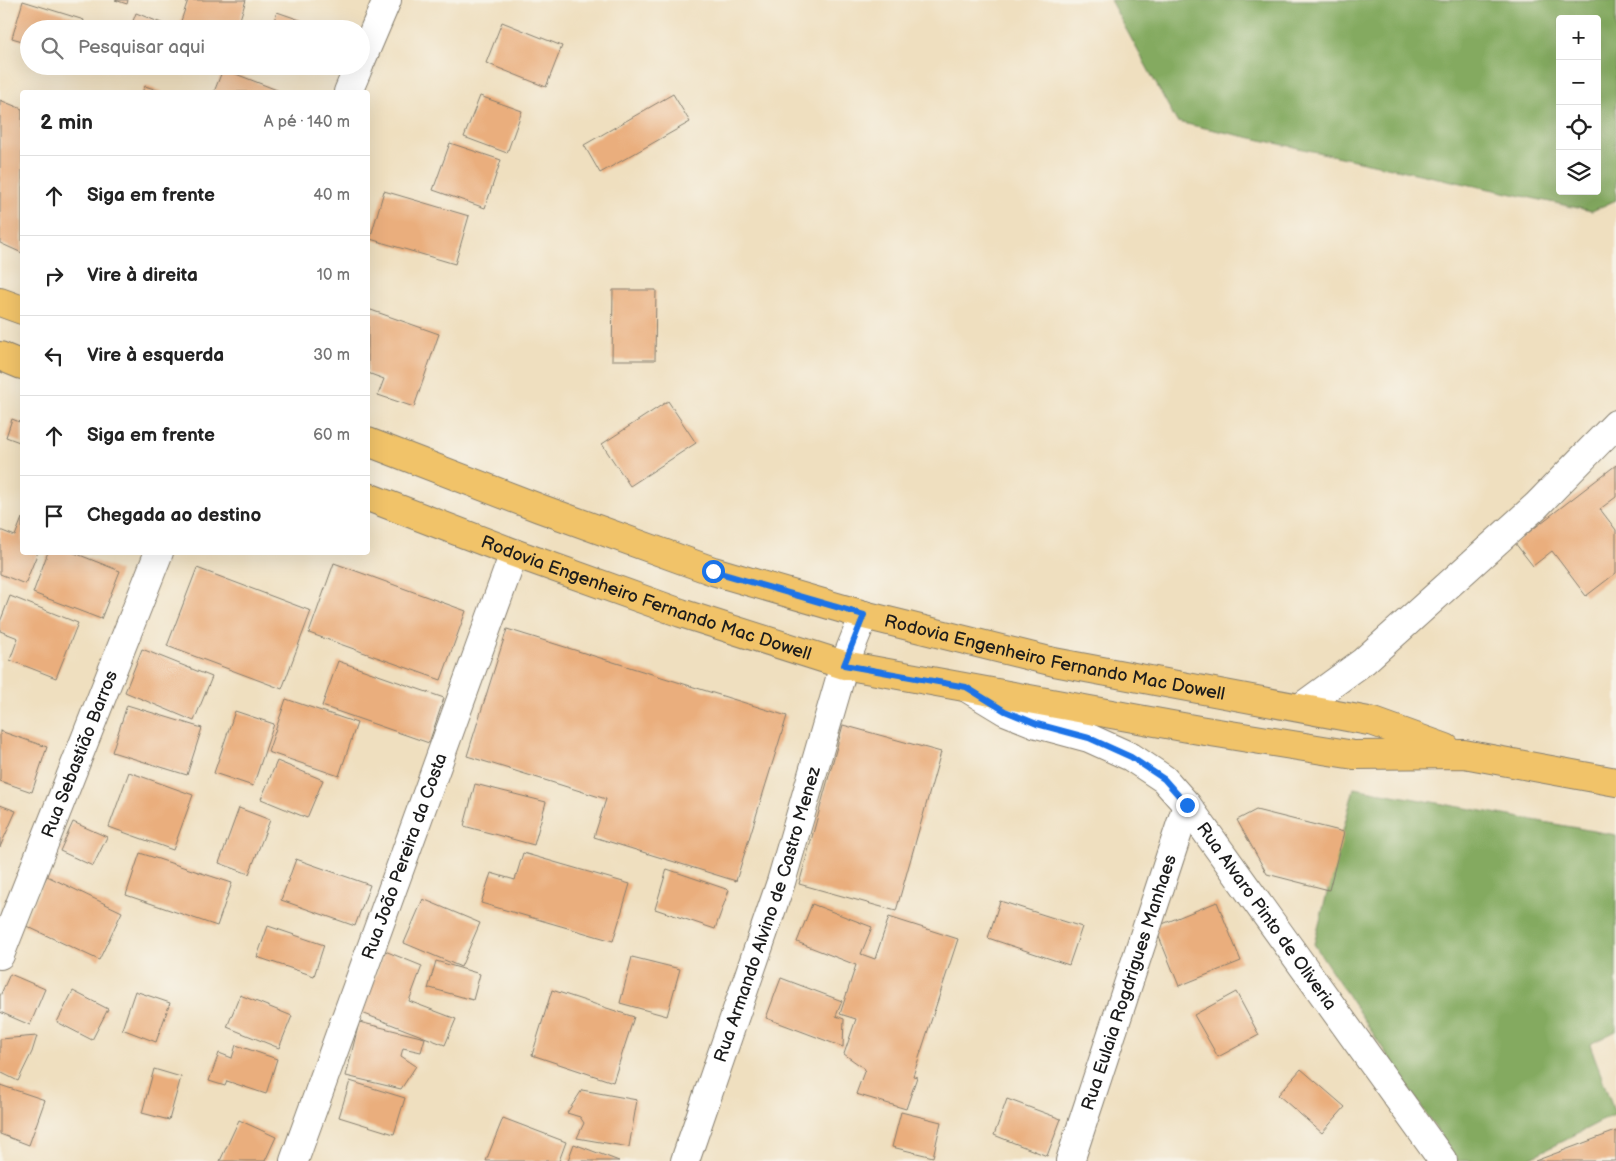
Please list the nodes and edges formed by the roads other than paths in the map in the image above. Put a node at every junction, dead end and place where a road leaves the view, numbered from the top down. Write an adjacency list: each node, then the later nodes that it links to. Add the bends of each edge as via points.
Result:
1 (387, 0): 2 (street)
2 (370, 40)
3 (355, 75): 4 (street)
4 (349, 90)
5 (0, 302): 6 (main road)
6 (20, 309)
7 (0, 356): 8 (main road)
8 (20, 364)
9 (1616, 424): 17 (street, via 1536,506 1411,619 1364,661)
10 (370, 443): 14 (main road, Rodovia Engenheiro Fernando Mac Dowell, via 713,571)
11 (370, 498): 12 (main road, Rodovia Engenheiro Fernando Mac Dowell)
12 (514, 553): 15 (main road, Rodovia Engenheiro Fernando Mac Dowell, via 681,614); 22 (street, Rua João Pereira da Costa)
13 (158, 555): 21 (street, Rua Sebastião Barros)
14 (864, 615): 15 (street, Rua Armando Alvino de Castro Menez); 17 (main road, Rodovia Engenheiro Fernando Mac Dowell, via 1054,662)
15 (844, 665): 16 (main road, Rodovia Engenheiro Fernando Mac Dowell); 23 (street, Rua Armando Alvino de Castro Menez, via 781,882)
16 (966, 687): 18 (main road, Rodovia Engenheiro Fernando Mac Dowell, via 1354,755); 20 (street, Rua Alvaro Pinto de Oliveria, via 1005,711 1037,724 1089,738 1131,757 1164,779)
17 (1301, 707): 18 (main road, Rodovia Engenheiro Fernando Mac Dowell, via 1374,722)
18 (1464, 754): 19 (main road, Rodovia Engenheiro Fernando Mac Dowell)
19 (1616, 782)
20 (1187, 805): 24 (street, Rua Eulaia Rogdrigues Manhaes); 25 (street, Rua Alvaro Pinto de Oliveria)
21 (0, 955)
22 (294, 1161)
23 (685, 1161)
24 (1070, 1161)
25 (1443, 1161)

